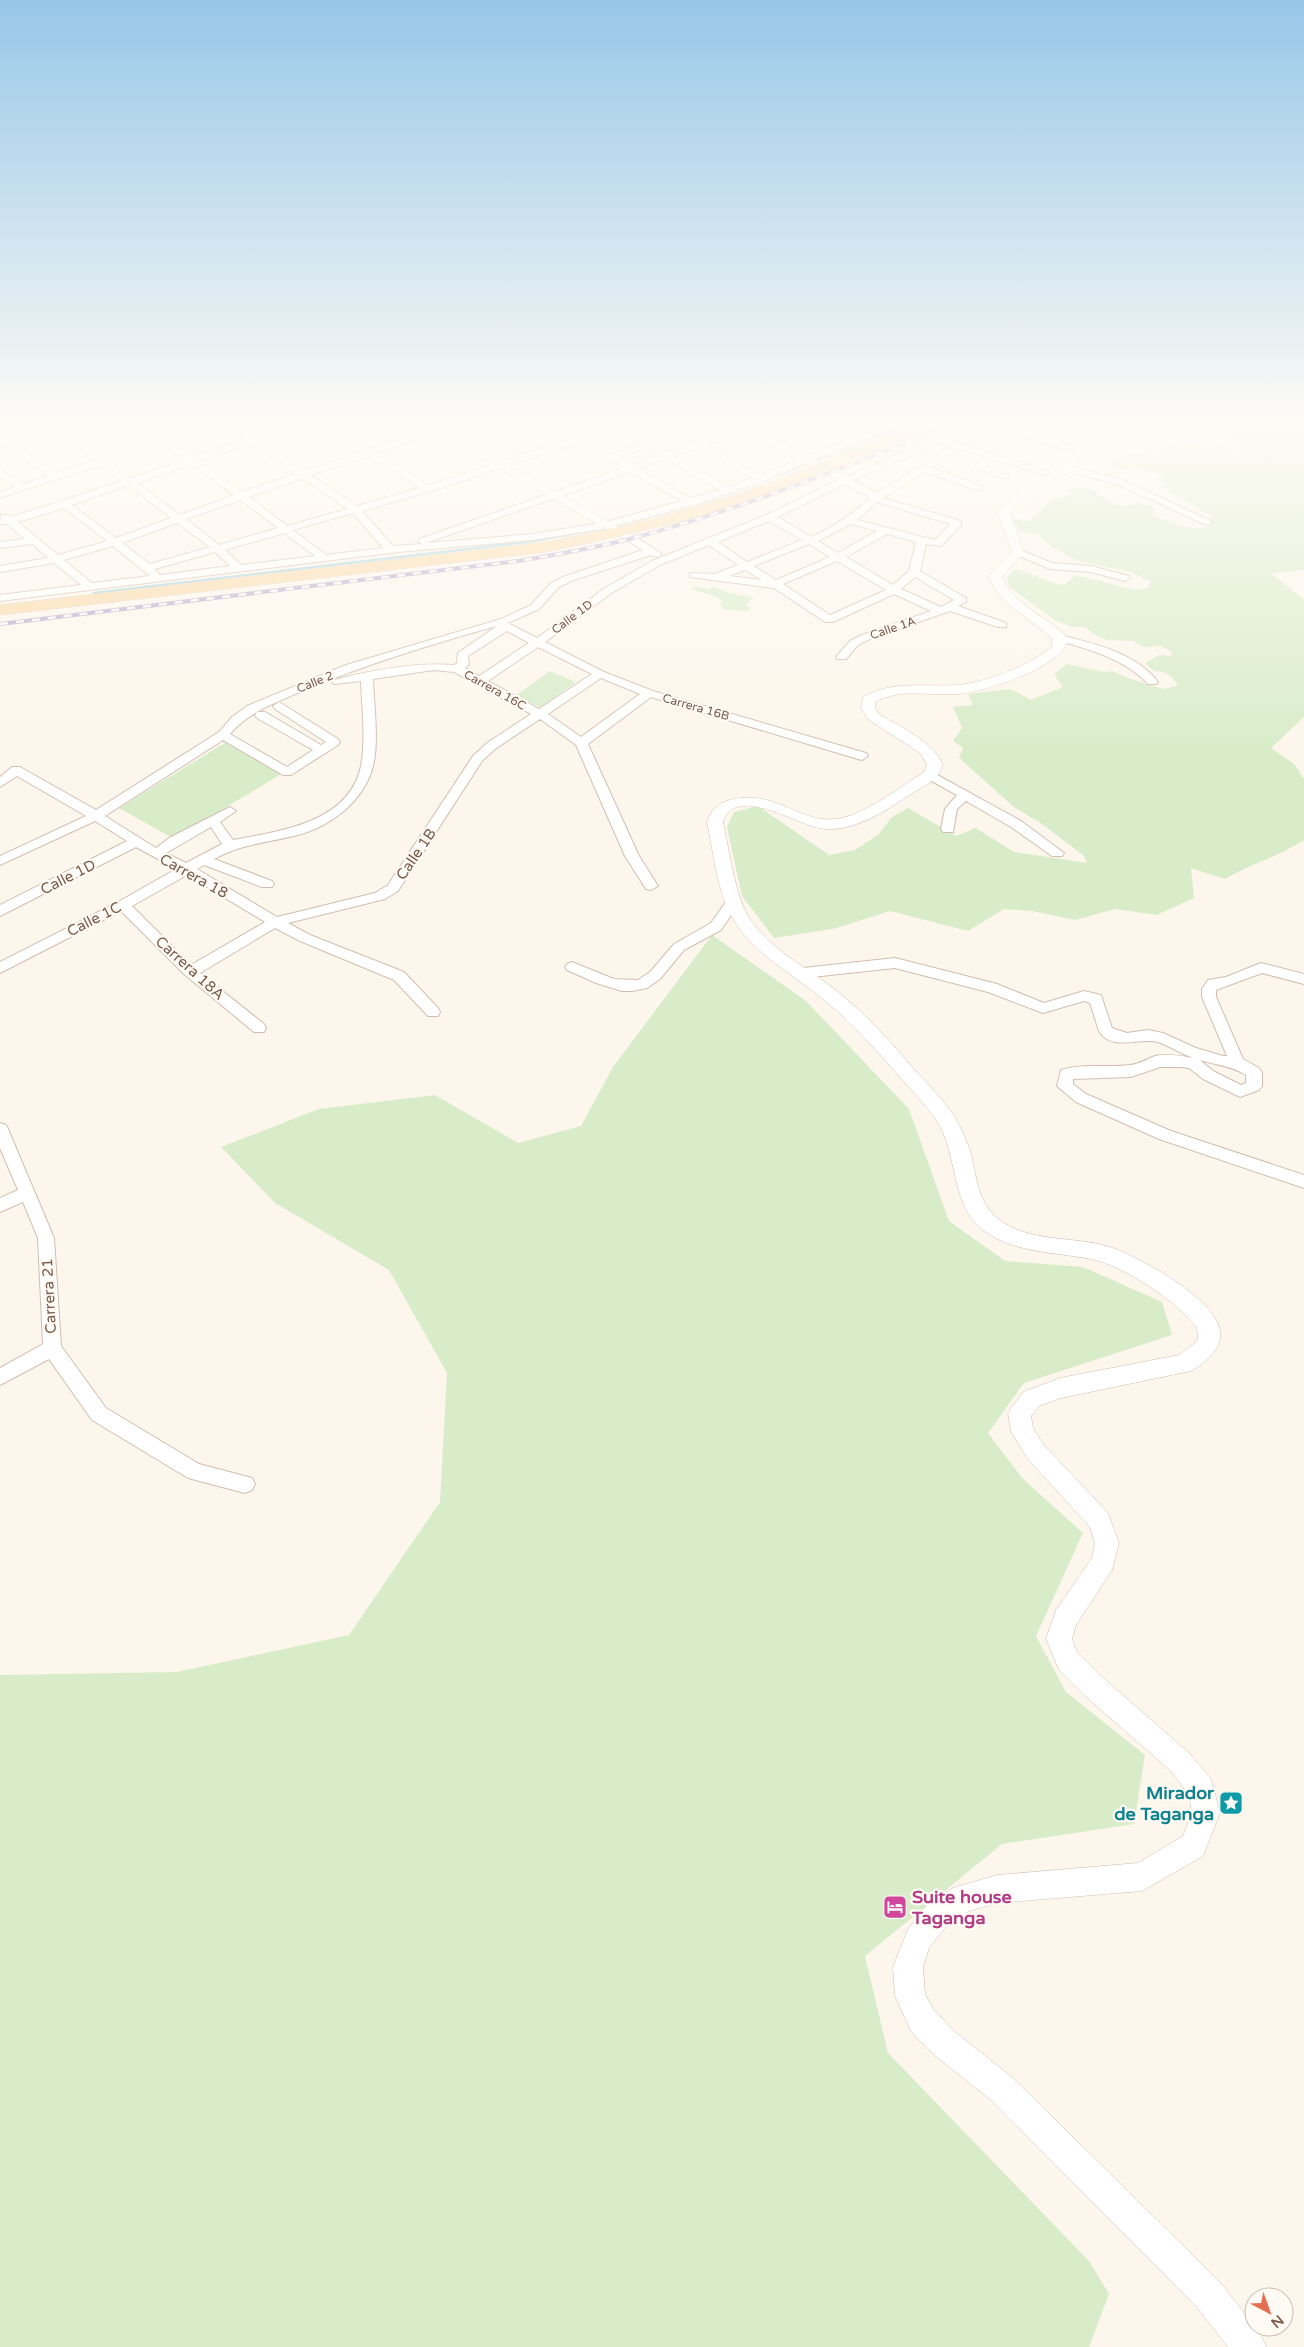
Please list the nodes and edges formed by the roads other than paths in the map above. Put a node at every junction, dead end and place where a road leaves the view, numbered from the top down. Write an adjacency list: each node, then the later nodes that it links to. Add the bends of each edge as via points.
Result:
1 (28, 537): 21 (street)
2 (105, 537): 23 (street)
3 (131, 537): 23 (street)
4 (202, 537): 26 (street)
5 (256, 537): 26 (street)
6 (295, 537): 31 (street)
7 (381, 537): 27 (street)
8 (434, 537): 27 (street)
9 (537, 537): 27 (street)
10 (583, 537): 48 (main road, via 546,547 470,557)
11 (627, 537): 28 (street)
12 (724, 537): 22 (street, Calle 1D)
13 (807, 537): 19 (street)
14 (820, 537): 19 (street)
15 (874, 537): 30 (street)
16 (909, 537): 20 (street)
17 (944, 537): 24 (street)
18 (1013, 537): 29 (street)
19 (813, 540): 30 (street); 35 (street)
20 (922, 540): 24 (street); 38 (street)
21 (34, 541): 25 (street); 33 (street)
22 (711, 542): 32 (street, Calle 1D); 35 (street)
23 (113, 543): 33 (street); 34 (street)
24 (937, 544)
25 (0, 545)
26 (216, 547): 34 (street); 37 (street)
27 (394, 550): 31 (street)
28 (651, 551): 32 (street); 49 (street, Calle 2, via 567,579 555,586 535,607)
29 (1018, 552): 41 (street, via 1050,566 1091,569); 51 (street, via 995,577 997,585 1008,598)
30 (840, 556): 43 (street); 45 (street)
31 (325, 559): 37 (street)
32 (665, 560): 52 (street, Calle 1D, via 608,590)
33 (56, 561): 36 (street); 44 (street)
34 (148, 568): 42 (street)
35 (746, 568): 40 (street); 43 (street)
36 (0, 569)
37 (240, 570): 42 (street)
38 (914, 572): 45 (street); 47 (street, Calle 1A, via 962,600)
39 (694, 575): 40 (street)
40 (718, 577): 43 (street)
41 (1125, 578)
42 (158, 580): 44 (street)
43 (773, 585): 45 (street, via 804,601 829,620)
44 (90, 587): 46 (street)
45 (894, 590): 47 (street)
46 (0, 598)
47 (945, 609): 50 (street); 53 (street, Calle 1A, via 866,637 854,643)
48 (0, 610)
49 (502, 625): 52 (street, Carrera 16B); 54 (street, via 462,655 462,666); 63 (street, Calle 2, via 350,667 251,709)
50 (1002, 626)
51 (1060, 638): 58 (street, via 1096,648 1142,671); 68 (street, via 1060,645 1054,652 1019,670 971,688 885,691 868,700 868,708 874,718 932,757 935,766)
52 (538, 642): 56 (street, Carrera 16B); 57 (street, Calle 1D)
53 (842, 657)
54 (457, 669): 55 (street, Carrera 16C, via 434,667); 57 (street, Carrera 16C)
55 (367, 674): 60 (street, Carrera 16C); 76 (street, Calle 1C, via 367,766 351,799 330,817 312,826)
56 (600, 674): 59 (street, Carrera 16B); 61 (street, Calle 1B)
57 (480, 680): 61 (street, Carrera 16C)
58 (1152, 682)
59 (649, 693): 64 (street); 66 (street, Carrera 16B)
60 (279, 706): 62 (street, Carrera 16C); 65 (street, via 334,742)
61 (540, 714): 64 (street, Carrera 16C); 87 (street, Calle 1B, via 476,759 393,888 380,896)
62 (261, 716): 63 (street, Carrera 16C); 65 (street)
63 (223, 735): 65 (street, via 287,772); 72 (street, Calle 2)
64 (581, 743): 83 (street, via 632,856)
65 (321, 750)
66 (862, 756)
67 (16, 770): 69 (street); 72 (street, Carrera 18)
68 (930, 775): 70 (street); 84 (street, via 842,823 812,822 755,800 741,800 725,806 717,814 715,822)
69 (0, 783)
70 (966, 796): 74 (street, via 950,807); 77 (street)
71 (230, 812): 73 (street)
72 (96, 816): 75 (street, Carrera 18); 80 (street, Calle 2)
73 (212, 820): 76 (street); 78 (street)
74 (948, 829)
75 (136, 842): 78 (street, Carrera 18); 86 (street, Calle 1D)
76 (228, 846): 79 (street, Calle 1C)
77 (1057, 852)
78 (156, 854): 81 (street, Carrera 18)
79 (202, 859): 81 (street, Calle 1C); 82 (street)
80 (0, 861)
81 (187, 869): 85 (street, Calle 1C); 87 (street, Carrera 18)
82 (267, 884)
83 (650, 886)
84 (733, 902): 88 (street, via 721,921 679,947 650,980 634,986 619,986); 92 (street, via 748,930)
85 (123, 904): 89 (street, Calle 1C); 91 (street, Carrera 18A)
86 (0, 911)
87 (275, 922): 90 (street, Carrera 18, via 305,938); 91 (street, Calle 1B)
88 (572, 967)
89 (0, 968)
90 (380, 968): 94 (street, via 399,976)
91 (190, 972): 95 (street, Carrera 18A)
92 (803, 973): 96 (street, via 895,963 992,988 1043,1008 1090,997 1096,999 1106,1031 1117,1037 1148,1035 1163,1038 1191,1052 1223,1062); 104 (street, via 864,1026 943,1114 954,1132 969,1194 990,1224 1016,1236 1105,1254 1128,1263 1196,1311 1207,1324 1206,1346 1198,1356 1183,1364 1060,1388 1032,1399 1019,1413 1022,1431 1035,1451 1100,1521 1107,1543 1103,1562 1065,1618 1059,1639 1068,1661 1181,1762 1201,1789 1206,1813 1193,1846 1142,1877 997,1889 963,1898 938,1914 918,1939 908,1967 910,1996 922,2020 944,2043 1002,2089 1209,2295)
93 (1304, 979): 96 (street, via 1261,968 1213,984 1209,997)
94 (433, 1012)
95 (259, 1028)
96 (1237, 1062): 98 (street, via 1254,1072 1254,1086 1240,1091 1194,1064 1170,1060 1131,1071 1066,1074 1065,1086 1081,1098 1166,1136)
97 (0, 1129): 99 (street, Carrera 21)
98 (1304, 1182)
99 (27, 1193): 100 (street); 101 (street, Carrera 21, via 46,1238)
100 (0, 1205)
101 (52, 1348): 102 (street); 103 (street, Carrera 21, via 99,1414 195,1472)
102 (0, 1377)
103 (245, 1484)
104 (1249, 2347)

